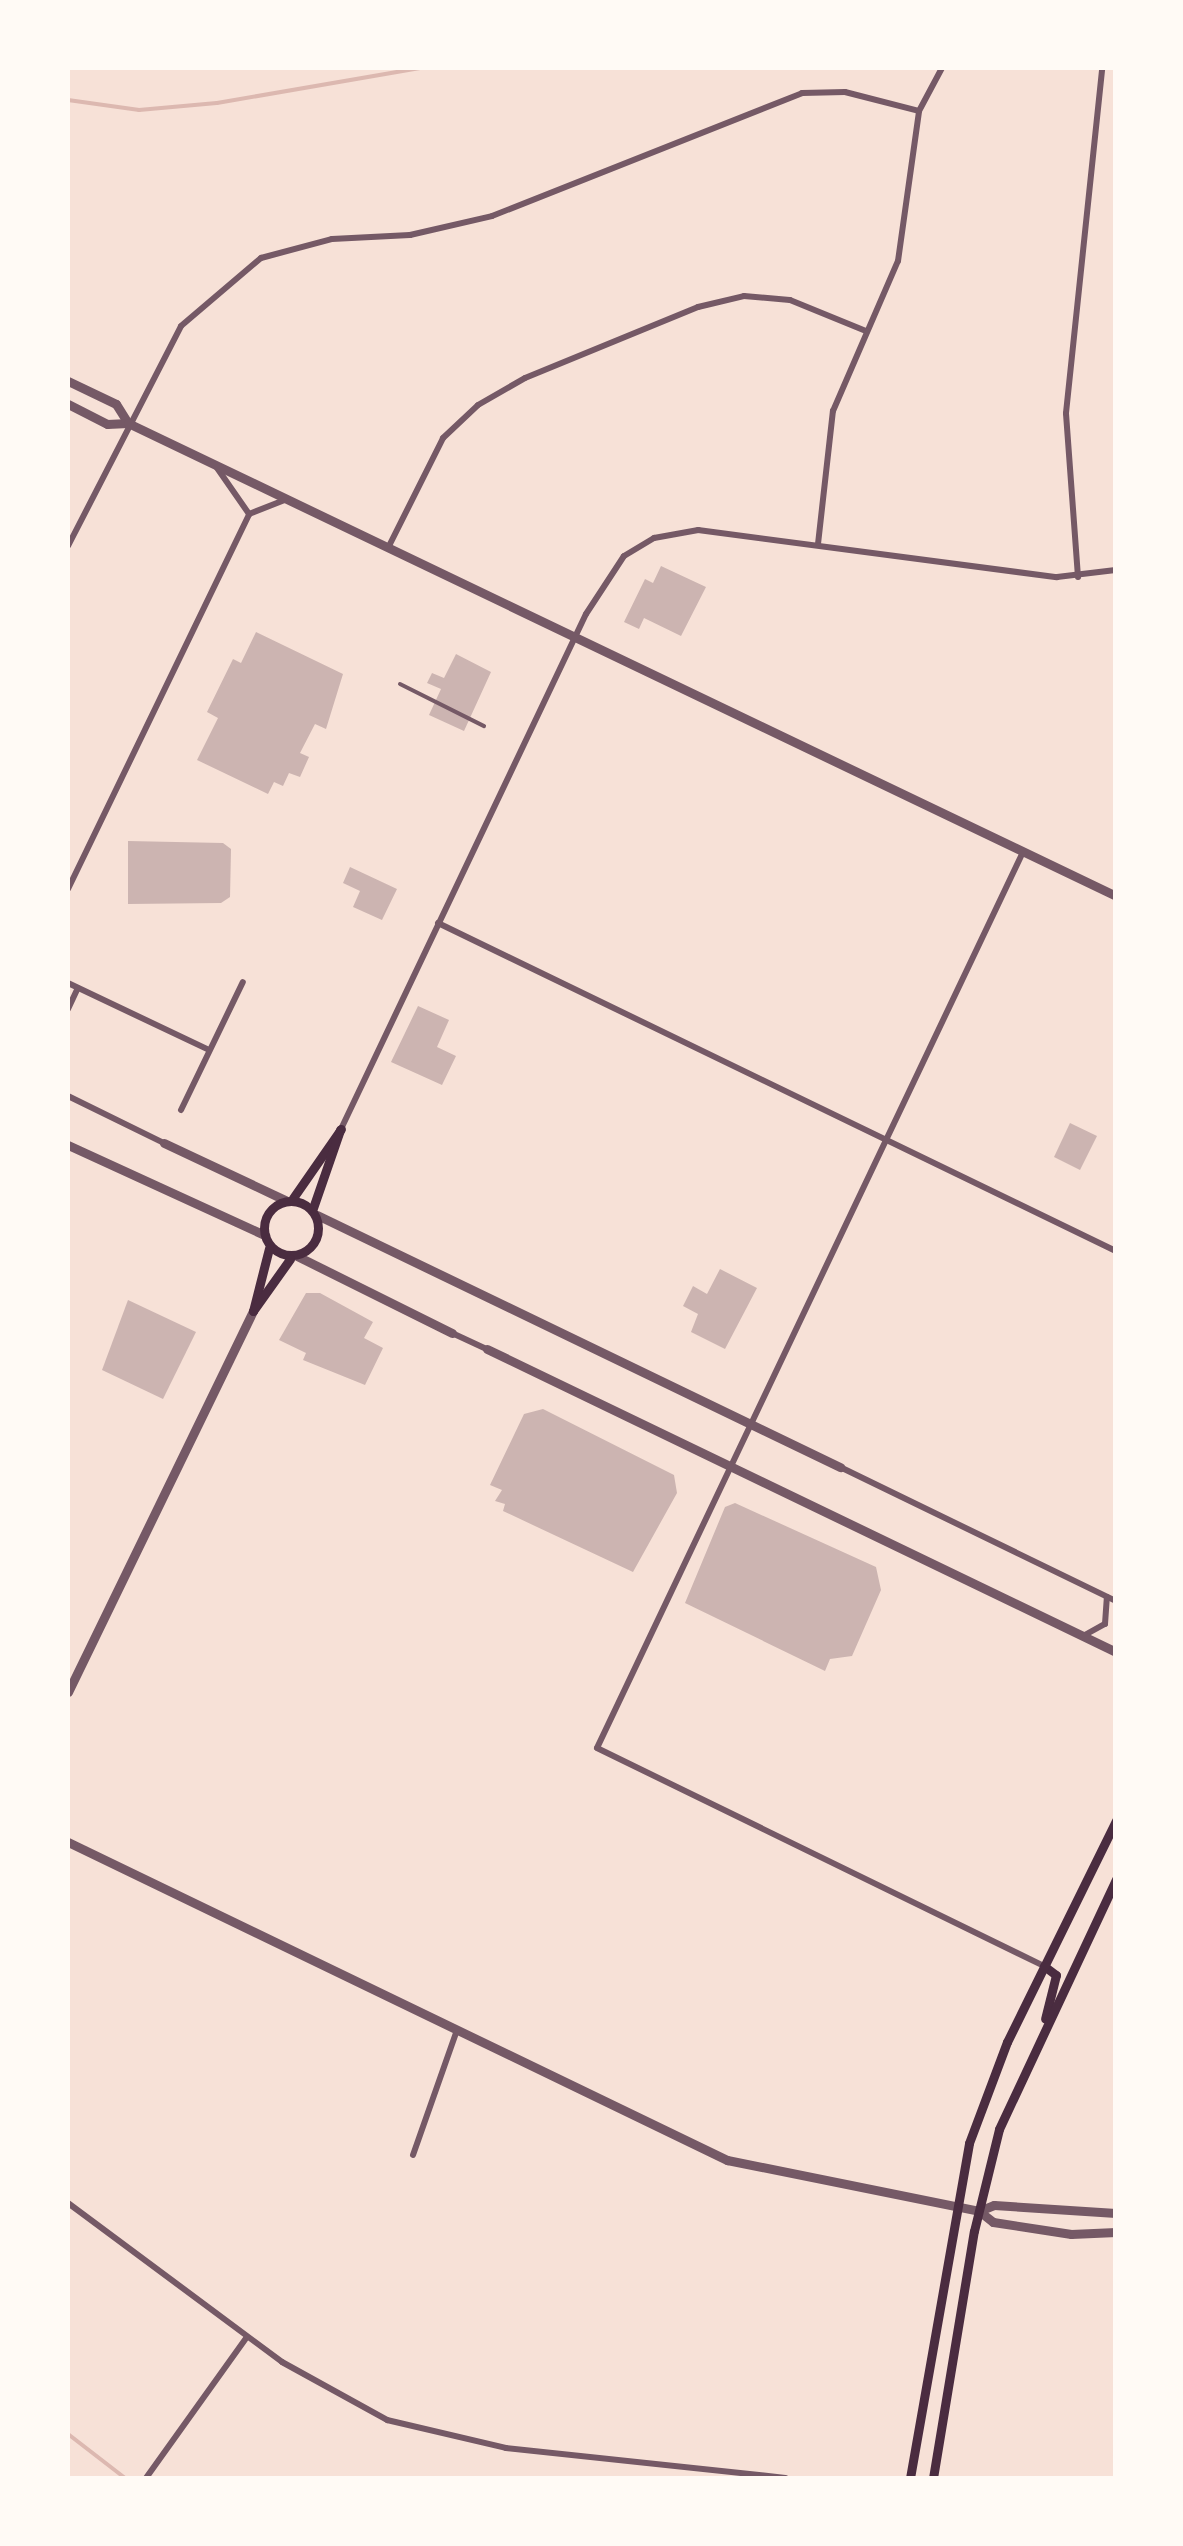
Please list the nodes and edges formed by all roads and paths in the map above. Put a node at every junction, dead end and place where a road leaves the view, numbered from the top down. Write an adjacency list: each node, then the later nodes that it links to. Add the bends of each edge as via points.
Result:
1 (942, 68): 3 (street)
2 (1102, 68): 15 (street, via 1066,413)
3 (919, 111): 4 (street, via 898,261); 7 (street, via 844,92 802,92 492,216 410,235 283,248 238,273 194,310)
4 (866, 331): 11 (street, via 833,411); 13 (street, via 790,300 744,296 524,378 478,405 443,438)
5 (68, 381): 7 (street, via 116,404)
6 (68, 404): 7 (street, via 107,424)
7 (128, 423): 8 (street); 12 (street)
8 (214, 464): 9 (street); 10 (street)
9 (287, 499): 10 (street); 13 (street)
10 (248, 514): 20 (street)
11 (818, 544): 15 (street); 16 (street, via 698,530 654,538 608,576)
12 (68, 546)
13 (388, 548): 16 (street)
14 (1116, 570): 15 (street)
15 (1078, 577)
16 (580, 640): 19 (street); 22 (street)
17 (400, 684): 18 (lane)
18 (484, 726)
19 (1023, 852): 21 (street); 31 (street)
20 (68, 889)
21 (1116, 896)
22 (438, 923): 30 (street); 31 (street)
23 (243, 982): 27 (street)
24 (68, 983): 25 (street)
25 (78, 988): 26 (street); 27 (street)
26 (68, 1009)
27 (209, 1050): 29 (street)
28 (68, 1096): 32 (street)
29 (181, 1110)
30 (341, 1129): 34 (main road); 35 (main road)
31 (884, 1139): 38 (street); 43 (street)
32 (164, 1143): 34 (street)
33 (68, 1146): 36 (street)
34 (289, 1199): 35 (main road); 36 (main road)
35 (315, 1211): 39 (main road, via 313,1236); 43 (street)
36 (265, 1235): 37 (main road)
37 (269, 1248): 39 (main road); 40 (main road)
38 (1116, 1251)
39 (294, 1258): 40 (main road); 41 (street)
40 (253, 1311): 50 (street)
41 (452, 1333): 42 (street)
42 (486, 1349): 44 (street)
43 (750, 1424): 44 (street); 45 (street)
44 (731, 1465): 48 (street); 54 (street, via 596,1748)
45 (840, 1467): 46 (street)
46 (1107, 1596): 47 (street); 48 (street, via 1105,1624)
47 (1116, 1601)
48 (1082, 1636): 49 (street)
49 (1116, 1652)
50 (68, 1692)
51 (1116, 1820): 54 (main road)
52 (68, 1842): 56 (street)
53 (1116, 1878): 55 (main road)
54 (1044, 1966): 55 (main road, via 1056,1975); 59 (main road, via 988,2087)
55 (1044, 2026): 60 (main road, via 1006,2108)
56 (458, 2028): 57 (street); 59 (street, via 727,2160)
57 (413, 2155)
58 (68, 2203): 63 (street)
59 (954, 2206): 60 (street); 66 (main road)
60 (979, 2210): 61 (street, via 994,2205); 62 (street, via 993,2222 1042,2230); 67 (main road)
61 (1116, 2213)
62 (1116, 2232)
63 (247, 2337): 64 (street); 65 (street, via 337,2396 416,2429 506,2448)
64 (146, 2478)
65 (785, 2478)
66 (910, 2478)
67 (933, 2478)

